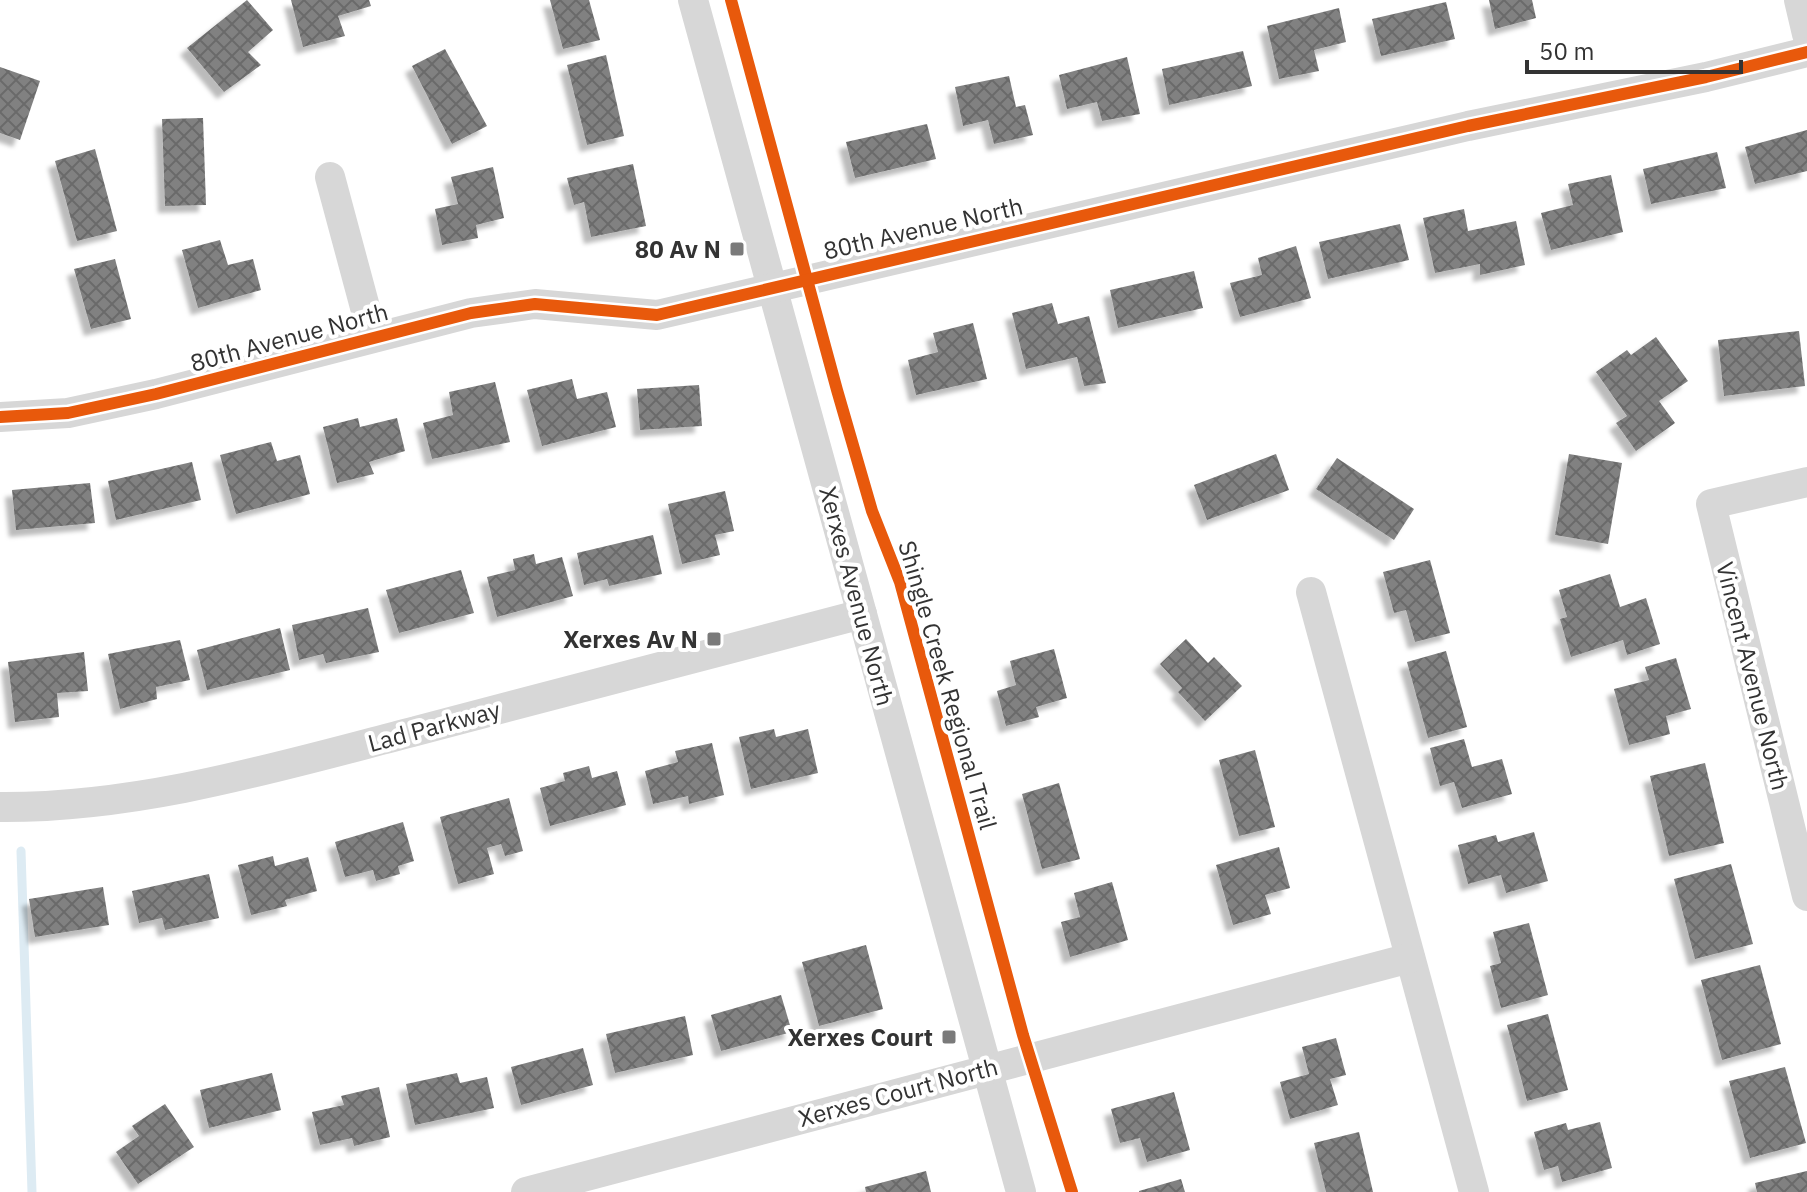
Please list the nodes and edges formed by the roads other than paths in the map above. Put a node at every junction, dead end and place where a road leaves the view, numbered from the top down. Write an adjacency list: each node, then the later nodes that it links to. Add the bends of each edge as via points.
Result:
1 (693, 0): 6 (street, Xerxes Avenue North)
2 (1799, 0): 3 (street)
3 (1807, 34)
4 (1807, 52): 6 (street, 80th Avenue North)
5 (330, 177): 7 (street, 80th Avenue North)
6 (772, 286): 7 (street, 80th Avenue North, via 657,315 535,304); 11 (street, Xerxes Avenue North)
7 (373, 337): 8 (street, 80th Avenue North, via 142,398 68,413)
8 (0, 417)
9 (1807, 482): 13 (street, Vincent Avenue North, via 1711,504)
10 (1311, 592): 14 (street)
11 (862, 614): 12 (street, Lad Parkway, via 256,773 145,795); 15 (street, Xerxes Avenue North)
12 (0, 807)
13 (1807, 896)
14 (1410, 958): 15 (street, Xerxes Court North); 18 (street)
15 (987, 1068): 16 (street, Xerxes Court North); 17 (street, Xerxes Avenue North)
16 (526, 1192)
17 (1021, 1192)
18 (1474, 1192)

